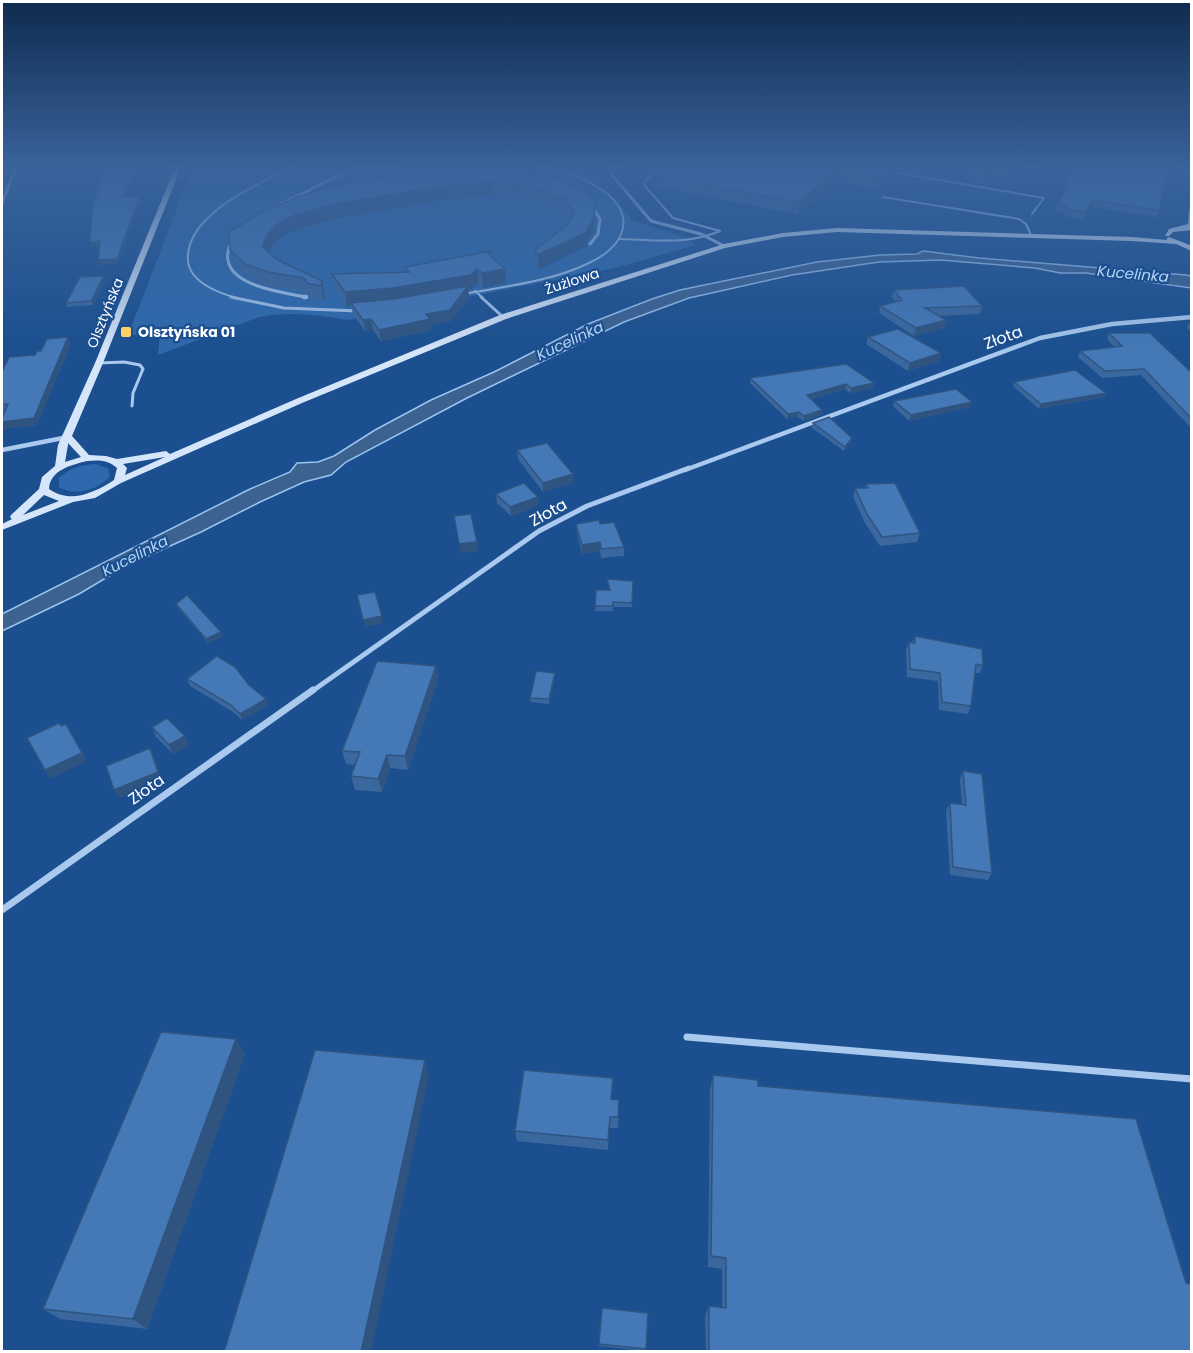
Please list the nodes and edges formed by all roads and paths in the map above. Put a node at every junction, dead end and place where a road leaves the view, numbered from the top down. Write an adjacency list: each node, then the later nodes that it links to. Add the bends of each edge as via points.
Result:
1 (153, 228): 27 (street, Olsztyńska)
2 (200, 228): 24 (lane, via 187,248 186,259 197,281 213,290 254,303 313,311)
3 (239, 228): 18 (street)
4 (599, 228): 16 (street)
5 (625, 228): 14 (lane)
6 (673, 228): 11 (street)
7 (712, 228): 11 (lane, via 719,230)
8 (1028, 228): 12 (lane)
9 (1187, 228): 10 (street, Żużlowa, via 1171,230)
10 (1167, 235): 15 (street, Żużlowa); 17 (street)
11 (706, 237): 14 (lane); 19 (street)
12 (1032, 237): 15 (street, Żużlowa); 19 (street, Żużlowa, via 837,230)
13 (237, 238): 18 (street)
14 (620, 239): 21 (lane, via 603,256 572,270)
15 (1132, 239): 17 (street, Żużlowa)
16 (590, 243)
17 (1174, 243): 20 (street)
18 (229, 244): 23 (street, via 229,265 240,278 267,290)
19 (724, 246): 25 (street, Żużlowa)
20 (1189, 249)
21 (475, 291): 22 (lane); 25 (lane)
22 (464, 294)
23 (306, 297)
24 (366, 310)
25 (503, 317): 31 (street, Żużlowa)
26 (1191, 317): 39 (street, Złota, via 1112,324 1040,338 587,506 539,531)
27 (99, 363): 28 (lane, via 140,365 143,369); 29 (street, Olsztyńska)
28 (132, 406)
29 (68, 437): 30 (street); 32 (street); 34 (street, Olsztyńska)
30 (2, 450)
31 (185, 450): 33 (street, Żużlowa); 35 (street, Żużlowa)
32 (87, 458): 33 (street, Żużlowa); 34 (street)
33 (117, 462): 35 (street, via 122,468)
34 (59, 467): 36 (street, Olsztyńska, via 46,477)
35 (118, 481): 37 (street, Żużlowa, via 98,494)
36 (44, 490): 37 (street, via 59,499); 38 (street)
37 (71, 499): 38 (street)
38 (2, 527)
39 (2, 910)
40 (687, 1036): 41 (lane)
41 (1191, 1079)

